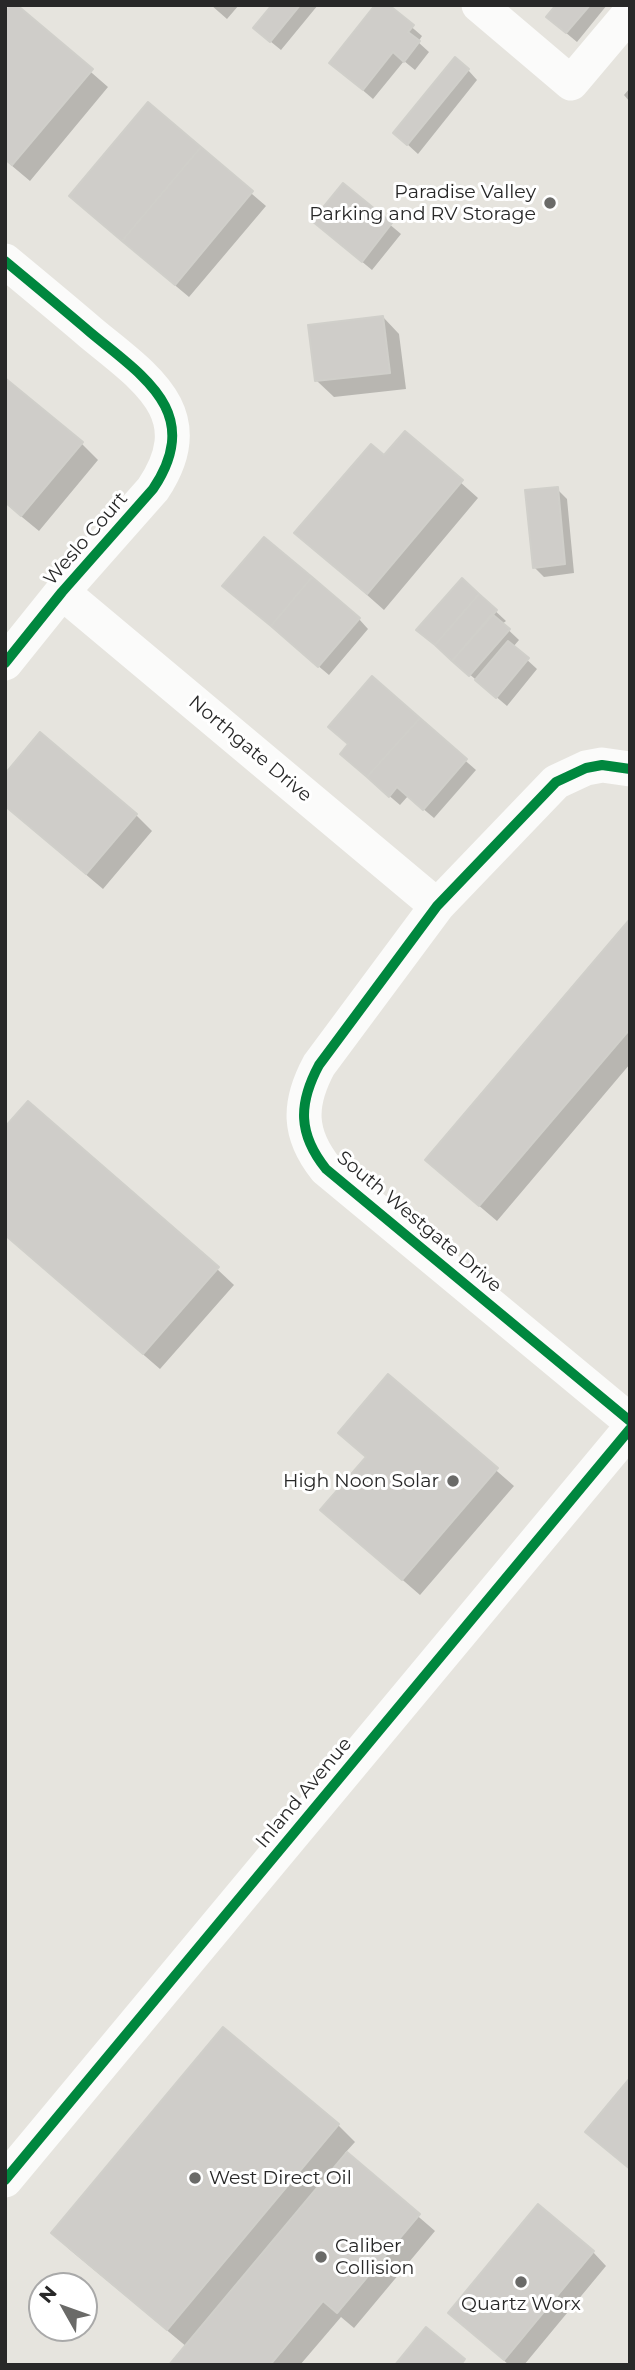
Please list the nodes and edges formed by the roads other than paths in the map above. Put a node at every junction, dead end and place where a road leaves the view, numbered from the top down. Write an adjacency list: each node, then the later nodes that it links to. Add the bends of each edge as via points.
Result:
1 (480, 5): 2 (street, via 571,83)
2 (630, 13)
3 (5, 261): 4 (street, Weslo Court, via 151,383 168,412 171,428 172,444 153,489)
4 (62, 592): 5 (street, Weslo Court); 7 (street, Northgate Drive)
5 (5, 663)
6 (630, 769): 7 (street, South Westgate Drive, via 603,765 556,782)
7 (437, 906): 8 (street, South Westgate Drive, via 309,1083 304,1102 308,1139 326,1169)
8 (630, 1421)
9 (630, 1429): 10 (street, Inland Avenue)
10 (5, 2180)

